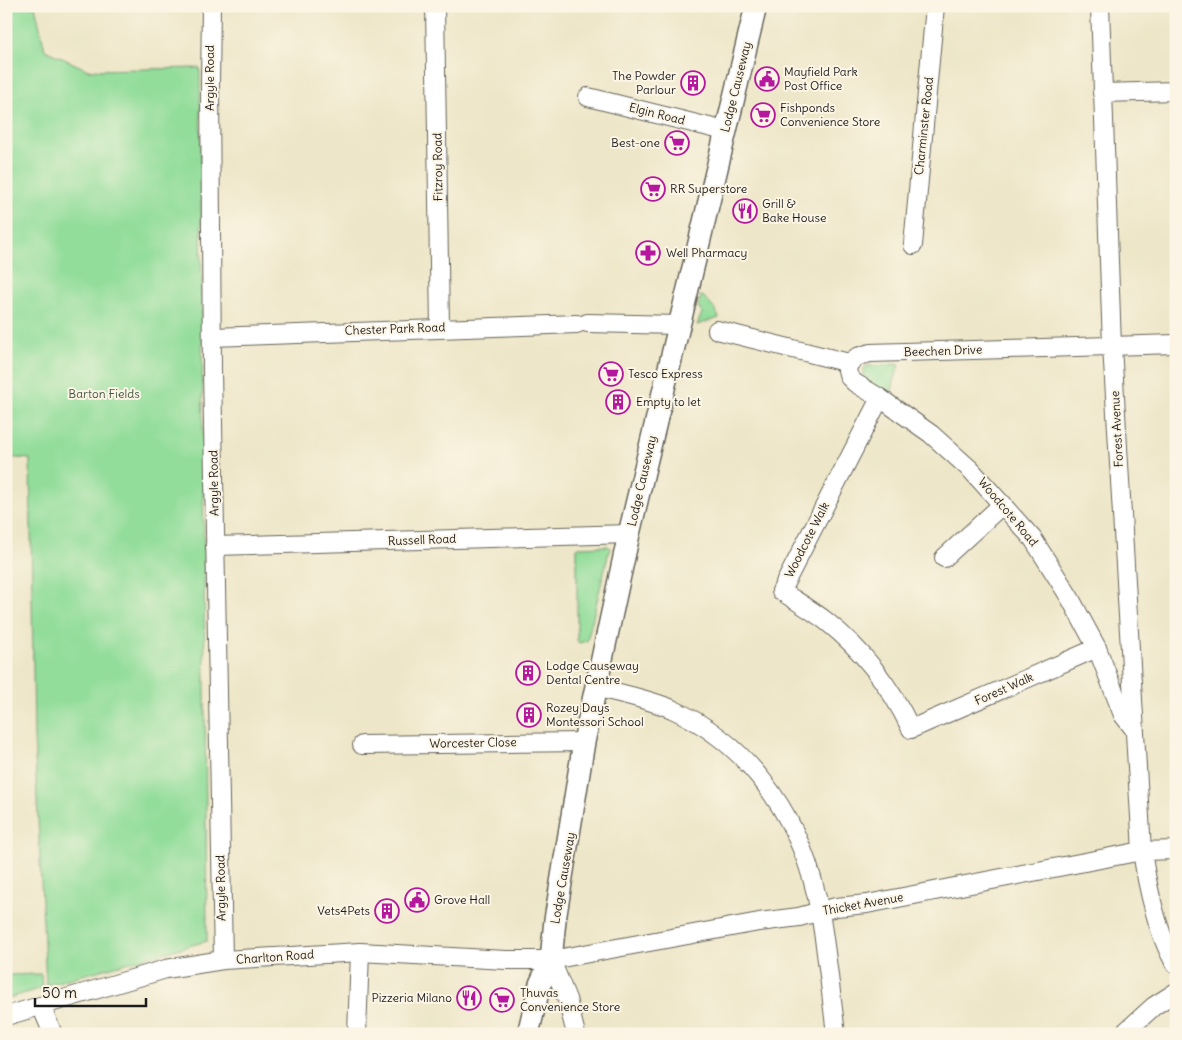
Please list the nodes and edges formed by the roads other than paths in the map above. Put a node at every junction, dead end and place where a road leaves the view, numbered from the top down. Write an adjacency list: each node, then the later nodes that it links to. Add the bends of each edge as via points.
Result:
1 (211, 6): 14 (street, Argyle Road)
2 (435, 6): 12 (street, Fitzroy Road)
3 (756, 6): 9 (main road, Lodge Causeway)
4 (935, 6): 10 (street, Charminster Road)
5 (1100, 6): 7 (street, Forest Avenue)
6 (1176, 91): 7 (street)
7 (1102, 92): 16 (street, Forest Avenue)
8 (588, 97): 9 (street, Elgin Road)
9 (725, 131): 11 (main road, Lodge Causeway)
10 (913, 245)
11 (679, 325): 12 (street, Chester Park Road); 20 (main road, Lodge Causeway)
12 (440, 328): 14 (street, Chester Park Road)
13 (717, 330): 17 (street)
14 (213, 336): 21 (street, Argyle Road)
15 (1176, 344): 16 (street, Beechen Drive)
16 (1112, 346): 17 (street, Beechen Drive, via 870,353); 26 (street, Forest Avenue)
17 (849, 363): 18 (street, Woodcote Road, via 849,377)
18 (880, 398): 19 (street, Woodcote Road, via 931,434); 25 (street, Woodcote Walk, via 781,591 827,622 863,655 889,689)
19 (1003, 504): 22 (street); 23 (street, Woodcote Road, via 1033,538)
20 (629, 534): 21 (street, Russell Road); 24 (main road, Lodge Causeway)
21 (215, 546): 33 (street, Argyle Road)
22 (944, 558)
23 (1097, 648): 25 (street, Forest Walk); 26 (street, Woodcote Road, via 1123,716)
24 (596, 687): 27 (main road, Lodge Causeway); 31 (street, via 640,698 679,713 704,727 743,758 786,814 808,865)
25 (910, 729)
26 (1134, 729): 30 (street, Forest Avenue)
27 (584, 742): 28 (street, Worcester Close); 34 (main road, Lodge Causeway)
28 (362, 745)
29 (1176, 850): 30 (street, Thicket Avenue)
30 (1142, 851): 31 (street, Thicket Avenue); 35 (street, Forest Avenue, via 1156,916)
31 (820, 912): 34 (street, Thicket Avenue); 43 (street)
32 (360, 952): 33 (street, Charlton Road); 34 (street, Charlton Road); 40 (street)
33 (223, 960): 37 (street, Charlton Road, via 166,969)
34 (551, 960): 41 (main road, Lodge Causeway, via 540,984); 42 (street, via 567,999)
35 (1176, 965)
36 (1176, 992): 44 (street, via 1154,1006)
37 (42, 1006): 38 (street, Charlton Road); 39 (street)
38 (6, 1016)
39 (53, 1034)
40 (357, 1034)
41 (528, 1034)
42 (576, 1034)
43 (836, 1034)
44 (1123, 1034)

